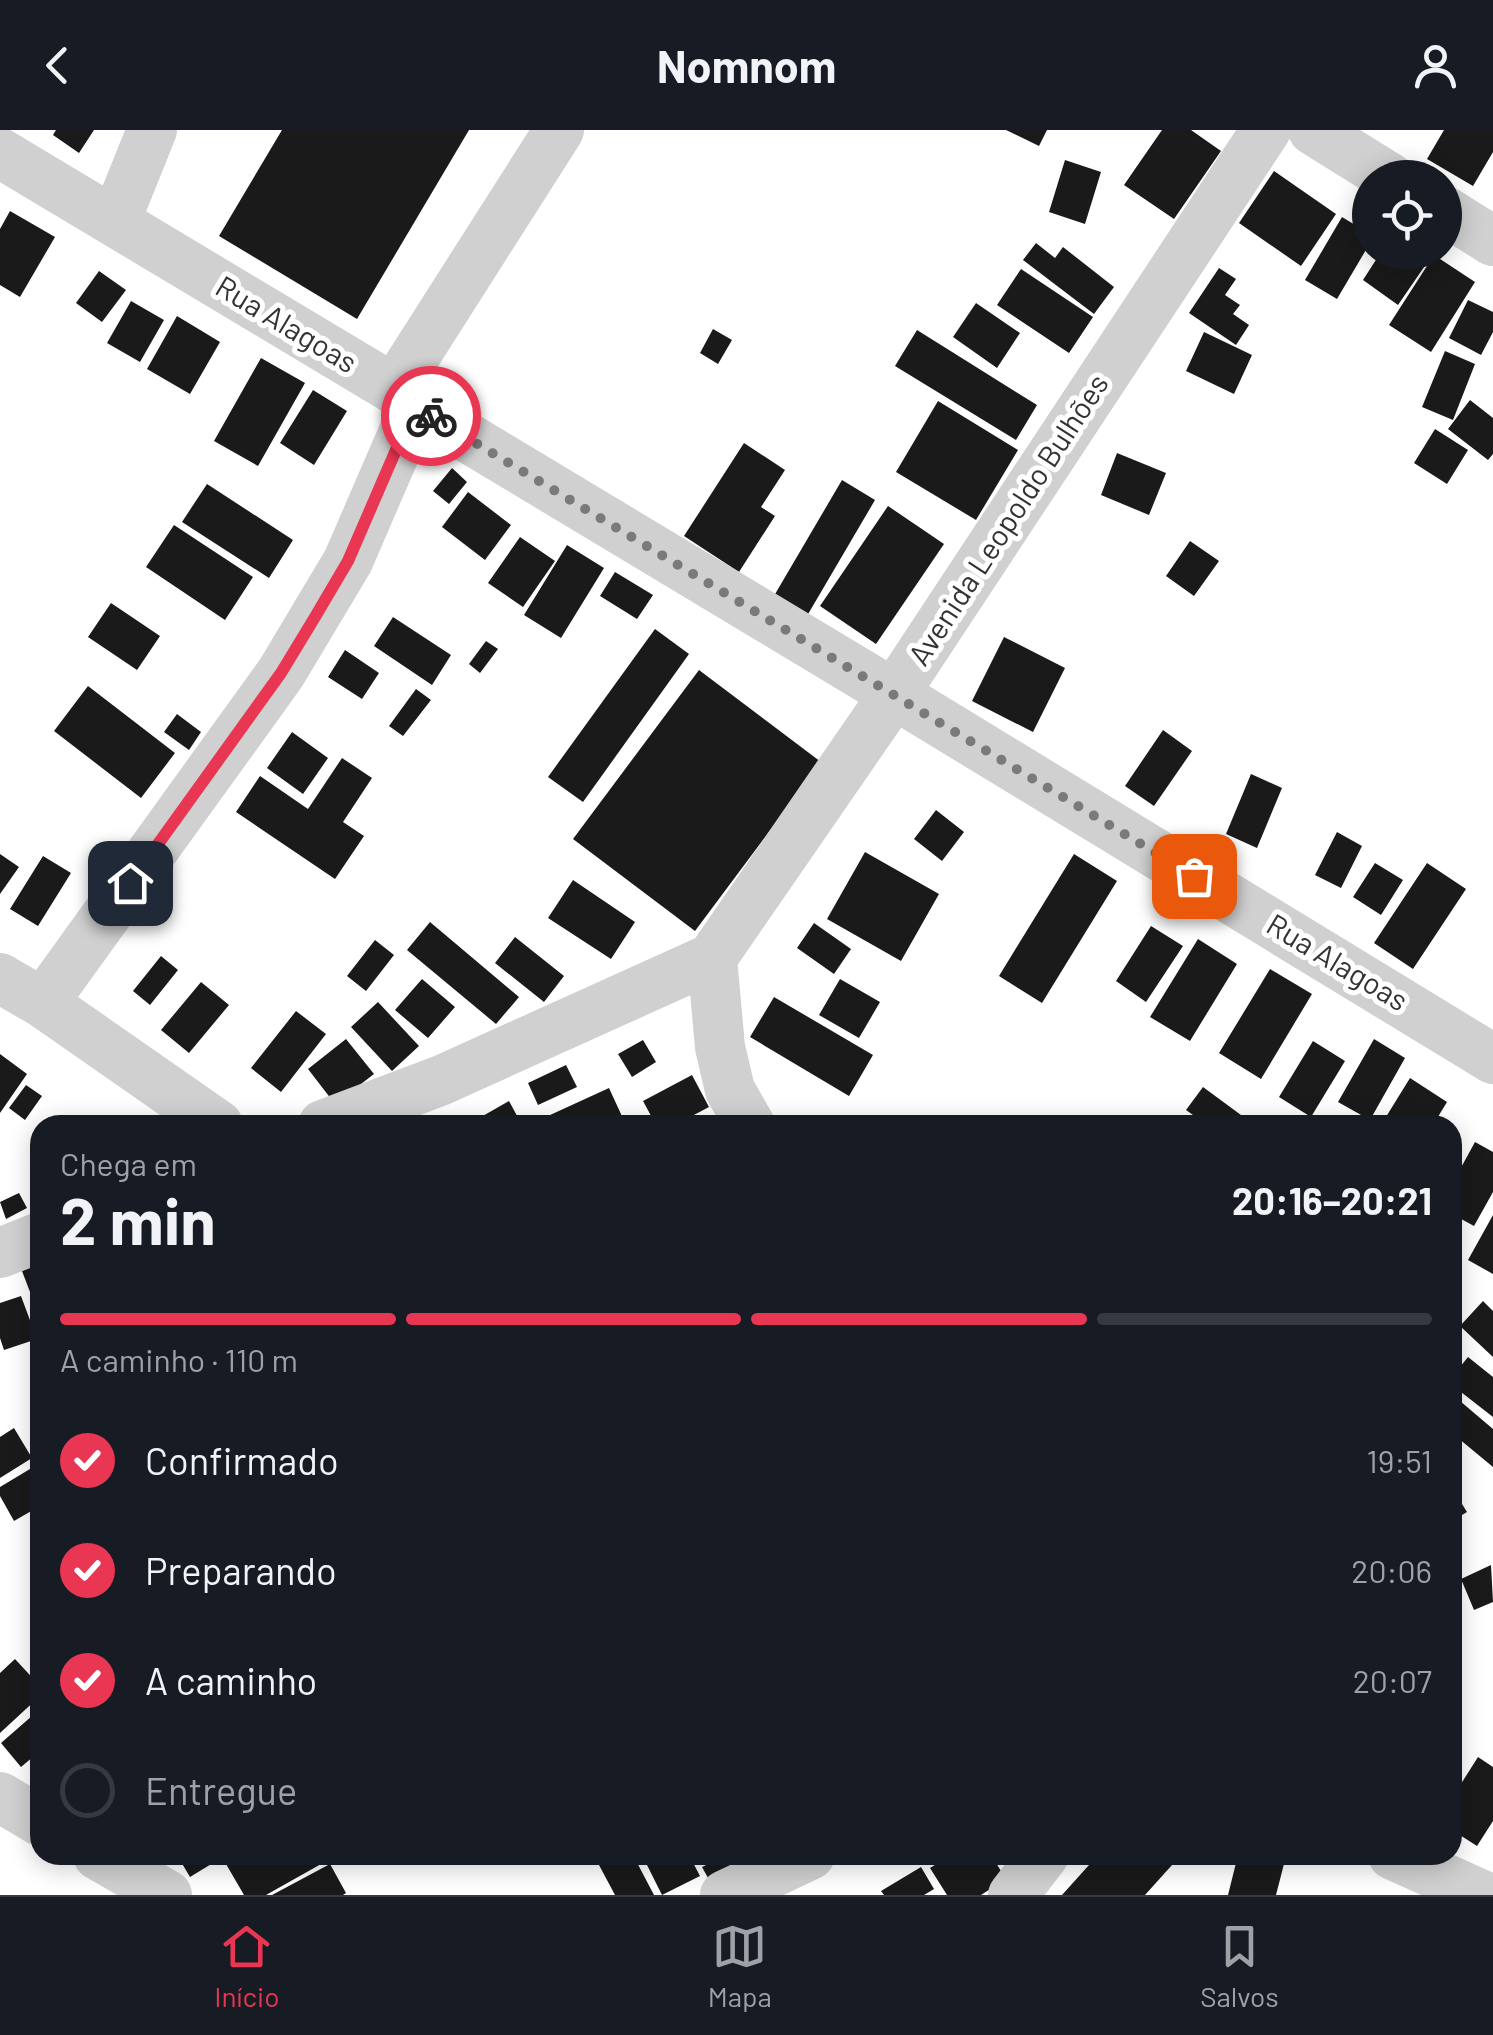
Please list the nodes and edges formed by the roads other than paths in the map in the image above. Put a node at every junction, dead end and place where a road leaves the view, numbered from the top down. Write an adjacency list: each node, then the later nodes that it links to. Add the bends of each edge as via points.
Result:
1 (152, 130): 8 (street)
2 (559, 130): 10 (street)
3 (1266, 130): 11 (street, Avenida Leopoldo Bulhões)
4 (1313, 130): 6 (street)
5 (0, 153): 8 (street, Rua Alagoas)
6 (1361, 160)
7 (1462, 221): 9 (street)
8 (115, 222): 10 (street, Rua Alagoas)
9 (1493, 240)
10 (405, 398): 11 (street, Rua Alagoas); 14 (street, via 348,561 281,673)
11 (894, 694): 12 (street, Avenida Leopoldo Bulhões); 15 (street, Rua Alagoas)
12 (712, 958): 16 (street); 18 (street)
13 (0, 978): 14 (street)
14 (43, 1003): 17 (street)
15 (1493, 1059)
16 (727, 1113)
17 (204, 1115)
18 (349, 1115)
19 (30, 1241): 20 (street)
20 (0, 1253)
21 (0, 1797): 22 (street)
22 (30, 1815)
23 (115, 1865): 27 (street)
24 (789, 1865): 28 (street)
25 (1036, 1865): 29 (street)
26 (1415, 1865): 30 (street)
27 (167, 1895)
28 (726, 1895)
29 (1013, 1895)
30 (1482, 1895)

